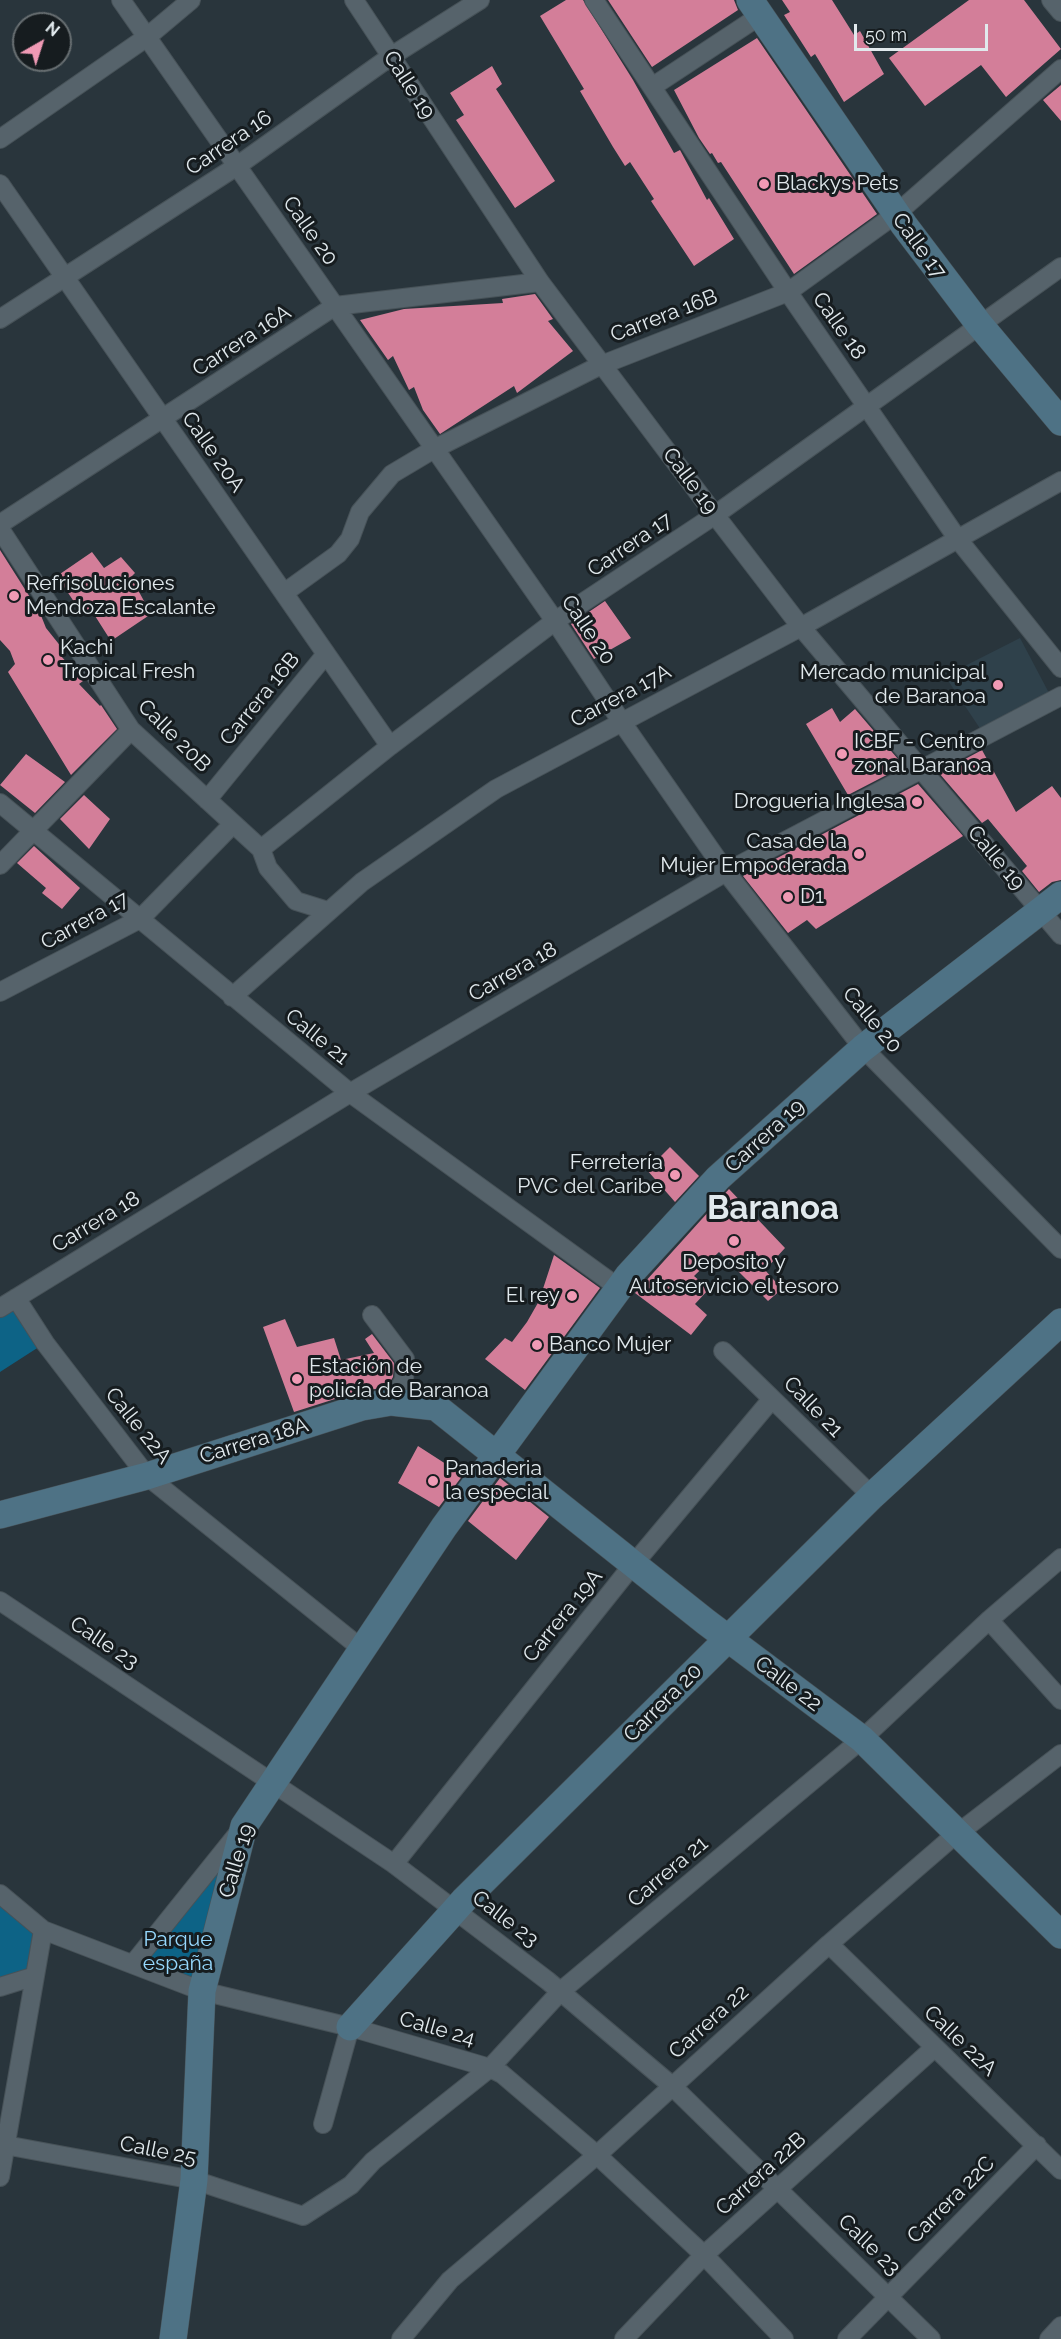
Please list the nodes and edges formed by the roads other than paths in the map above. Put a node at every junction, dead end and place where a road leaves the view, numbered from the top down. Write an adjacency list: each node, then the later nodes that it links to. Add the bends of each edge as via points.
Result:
1 (121, 0): 9 (street, Calle 20)
2 (191, 0): 9 (street)
3 (354, 0): 10 (street, Calle 19)
4 (480, 0): 10 (street, Carrera 16)
5 (594, 0): 12 (street, Calle 18)
6 (1051, 0): 8 (street)
7 (755, 8): 12 (street); 16 (main road, Calle 17)
8 (1061, 12)
9 (147, 37): 13 (street); 14 (street, Calle 20)
10 (390, 57): 14 (street, Carrera 16); 19 (street, Calle 19)
11 (1061, 69): 16 (street, Carrera 16B)
12 (652, 87): 20 (street, Calle 18)
13 (0, 139)
14 (237, 166): 18 (street, Carrera 16); 21 (street, Calle 20)
15 (0, 184): 18 (street, Calle 20A)
16 (896, 214): 20 (street, Carrera 16B); 23 (main road, Calle 17)
17 (1061, 267): 23 (street, Carrera 17)
18 (65, 278): 22 (street, Carrera 16); 26 (street, Calle 20A)
19 (540, 282): 21 (street, Carrera 16A); 24 (street, Calle 19)
20 (788, 292): 24 (street, Carrera 16B); 25 (street, Calle 18)
21 (335, 306): 26 (street, Carrera 16A); 28 (street, Calle 20)
22 (0, 319)
23 (979, 324): 25 (street, Carrera 17); 27 (main road, Calle 17)
24 (603, 364): 28 (street, Carrera 16B); 30 (street, Calle 19)
25 (867, 406): 30 (street, Carrera 17); 33 (street, Calle 18)
26 (163, 419): 31 (street, Carrera 16A); 34 (street, Calle 20A)
27 (1061, 422)
28 (434, 449): 34 (street, Carrera 16B, via 392,474 360,512 350,539 338,554); 35 (street, Calle 20)
29 (1061, 481): 33 (street, Carrera 17A)
30 (715, 515): 35 (street, Carrera 17); 36 (street, Calle 19)
31 (0, 524)
32 (0, 529): 41 (street, Calle 20B)
33 (957, 538): 36 (street, Carrera 17A); 38 (street, Calle 18)
34 (284, 593): 37 (street, Calle 20A)
35 (555, 621): 40 (street, Calle 20); 42 (street, Carrera 17)
36 (801, 627): 40 (street, Carrera 17A); 43 (street, Calle 19)
37 (326, 654): 42 (street, Calle 20A); 44 (street, Carrera 16B)
38 (1061, 668)
39 (1061, 696): 43 (street, Carrera 18)
40 (621, 721): 50 (street, Calle 20); 52 (street, Carrera 17A, via 496,789 362,882)
41 (131, 730): 44 (street, Calle 20B); 47 (street)
42 (390, 746): 48 (street, Carrera 17)
43 (920, 770): 50 (street, Carrera 18); 51 (street, Calle 19)
44 (207, 800): 46 (street, Calle 20B)
45 (0, 803): 47 (street, Calle 21)
46 (233, 824): 48 (street, Calle 20B); 53 (street, Carrera 17)
47 (35, 831): 49 (street); 53 (street, Calle 21)
48 (261, 849): 52 (street, Calle 20B, via 268,868 296,901)
49 (0, 865)
50 (726, 872): 57 (street, Calle 20); 58 (street, Carrera 18)
51 (1051, 904): 54 (street, Calle 19); 57 (main road, Carrera 19)
52 (328, 911): 56 (street, Carrera 17A)
53 (140, 919): 55 (street, Carrera 17); 56 (street, Calle 21)
54 (1061, 935)
55 (0, 992)
56 (232, 997): 58 (street, Calle 21)
57 (863, 1048): 59 (street, Calle 20); 60 (main road, Carrera 19, via 718,1178)
58 (350, 1093): 60 (street, Calle 21); 61 (street, Carrera 18)
59 (1061, 1249)
60 (619, 1288): 68 (main road, Carrera 19)
61 (16, 1298): 62 (street, Carrera 18); 69 (street, Calle 22A, via 45,1343)
62 (0, 1308)
63 (372, 1315): 67 (street, via 405,1359 404,1380)
64 (1061, 1322): 70 (main road, Carrera 20)
65 (723, 1351): 66 (street, Calle 21)
66 (771, 1400): 70 (street, Calle 21); 73 (street, Carrera 19A)
67 (391, 1402): 68 (main road, Carrera 18A, via 436,1407); 69 (main road, Carrera 18A, via 362,1407)
68 (497, 1455): 73 (main road, Calle 22); 77 (main road, Calle 19)
69 (147, 1476): 71 (main road, Carrera 18A); 77 (street, Calle 22A)
70 (872, 1496): 76 (main road, Carrera 20)
71 (0, 1515)
72 (1061, 1558): 75 (street, Carrera 21)
73 (634, 1564): 76 (main road, Calle 22); 84 (street, Carrera 19A)
74 (0, 1600): 81 (street, Calle 23)
75 (989, 1620): 78 (street); 79 (street, Carrera 21)
76 (728, 1638): 79 (main road, Calle 22); 86 (main road, Carrera 20)
77 (362, 1649): 81 (main road, Calle 19)
78 (1061, 1700)
79 (862, 1739): 83 (main road, Calle 22); 94 (street, Carrera 21)
80 (1061, 1754): 83 (street, Carrera 22)
81 (272, 1783): 82 (main road, Calle 19); 84 (street, Calle 23)
82 (244, 1826): 90 (street); 93 (main road, Calle 19)
83 (957, 1834): 88 (main road, Calle 22); 89 (street, Carrera 22)
84 (394, 1864): 86 (street, Calle 23)
85 (0, 1894): 87 (street, Calle 24)
86 (455, 1909): 94 (street, Calle 23); 95 (main road, Carrera 20)
87 (43, 1930): 90 (street, Calle 24); 91 (street)
88 (1061, 1935)
89 (829, 1944): 96 (street, Calle 22A); 98 (street, Carrera 22)
90 (133, 1964): 93 (street, Calle 24)
91 (35, 1976): 92 (street); 100 (street)
92 (0, 1988)
93 (202, 1991): 95 (street, Calle 24); 105 (main road, Calle 19)
94 (561, 1991): 97 (street, Carrera 21); 98 (street, Calle 23)
95 (350, 2027): 97 (street, Calle 24); 99 (street, Carrera 20)
96 (934, 2048): 101 (street, Calle 22A); 106 (street, Carrera 22B)
97 (490, 2068): 102 (street, Calle 24); 107 (street, Carrera 21, via 373,2161 351,2185)
98 (672, 2085): 102 (street, Carrera 22); 106 (street, Calle 23)
99 (323, 2124)
100 (3, 2144): 104 (street); 105 (street, Calle 25)
101 (1037, 2145): 103 (street, Calle 22A); 109 (street, Carrera 22C)
102 (597, 2156): 108 (street, Calle 24); 112 (street, Carrera 22, via 450,2280)
103 (1061, 2170)
104 (0, 2177)
105 (194, 2180): 107 (street, Calle 25); 111 (main road, Calle 19)
106 (778, 2189): 108 (street, Carrera 22B); 109 (street, Calle 23)
107 (303, 2216)
108 (704, 2255): 113 (street, Carrera 22B); 114 (street, Calle 24)
109 (888, 2295): 115 (street, Carrera 22C); 116 (street, Calle 23)
110 (1061, 2325): 117 (street)
111 (173, 2339)
112 (401, 2339)
113 (624, 2339)
114 (784, 2339)
115 (847, 2339)
116 (931, 2339)
117 (1049, 2339)

